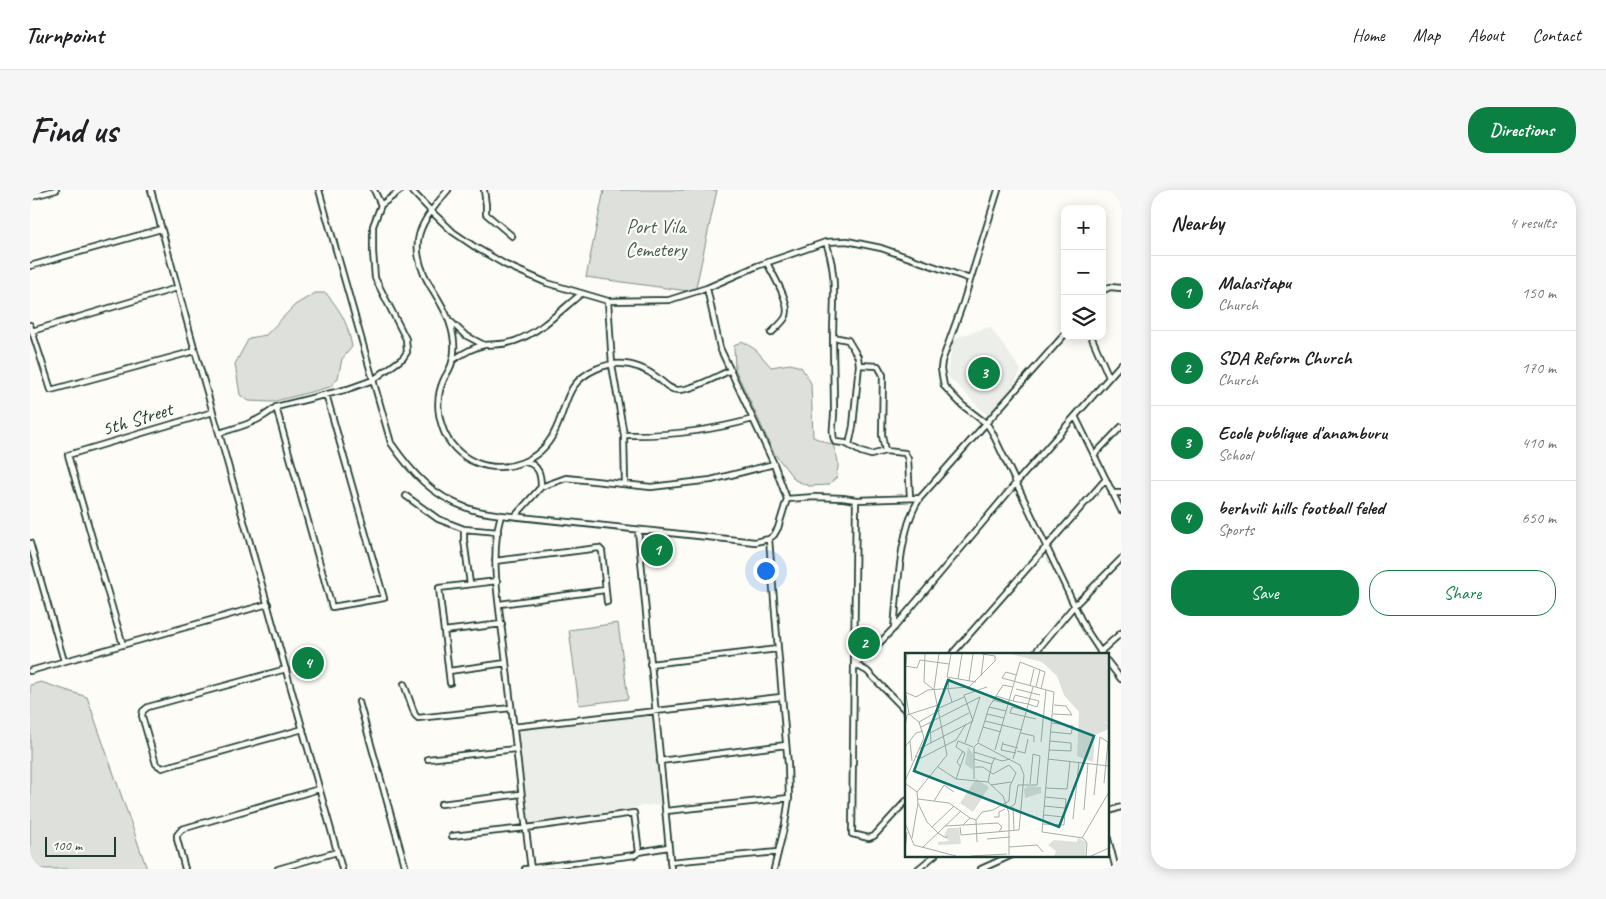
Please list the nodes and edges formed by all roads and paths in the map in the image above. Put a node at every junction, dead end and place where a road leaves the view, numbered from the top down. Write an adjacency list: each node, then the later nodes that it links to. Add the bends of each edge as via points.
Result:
1 (56, 190): 10 (street)
2 (150, 190): 13 (street)
3 (319, 190): 40 (street)
4 (374, 190): 11 (street)
5 (401, 190): 11 (street)
6 (411, 190): 12 (street)
7 (448, 190): 12 (street)
8 (484, 190): 14 (street, via 486,214)
9 (998, 190): 18 (street)
10 (30, 197)
11 (381, 206): 40 (street, via 373,226 375,278 407,345 407,352)
12 (430, 211): 23 (street, via 453,232 506,265); 25 (street, via 417,239 418,252 428,283)
13 (161, 229): 17 (street); 19 (street)
14 (512, 236)
15 (826, 242): 16 (street); 18 (street, via 847,241 881,248); 29 (street, via 833,262 836,293)
16 (767, 263): 20 (street); 28 (street, via 788,311 786,318)
17 (30, 266)
18 (970, 279): 46 (street, via 942,361 941,376 944,386 962,405)
19 (177, 288): 27 (street); 33 (street)
20 (707, 288): 24 (street, via 669,300); 38 (street, via 720,348)
21 (1121, 288): 22 (street)
22 (1106, 290)
23 (580, 294): 24 (street); 32 (street, via 523,338)
24 (608, 301): 36 (street)
25 (450, 321): 32 (street); 34 (street)
26 (30, 325): 27 (street)
27 (32, 331): 33 (street, via 51,390)
28 (771, 332)
29 (833, 337): 37 (street, via 848,340); 50 (street, via 835,413 832,437 835,442)
30 (1061, 339): 46 (street)
31 (1093, 340): 39 (street)
32 (484, 346): 34 (street)
33 (194, 351): 43 (street)
34 (453, 360): 53 (street, via 438,403 441,424 451,444 470,460 489,466 507,467)
35 (1121, 364): 39 (street)
36 (612, 365): 38 (street, via 626,363 636,366 670,388 680,390); 49 (street); 53 (street, via 589,373 576,383 565,401 555,432 544,447)
37 (859, 365): 50 (street, via 854,426); 51 (street, via 878,366 883,375 882,436)
38 (731, 370): 45 (street)
39 (1109, 377): 44 (street)
40 (373, 380): 41 (street); 67 (street, via 390,443 410,470 442,498 468,509)
41 (326, 394): 42 (street); 42 (street, via 384,598 332,607)
42 (276, 407): 48 (street, via 243,427)
43 (213, 412): 48 (street); 88 (street, 5th Street, via 68,455)
44 (1075, 416): 52 (street); 56 (street)
45 (753, 419): 49 (street, via 694,432); 54 (street)
46 (987, 424): 56 (street); 63 (street)
47 (1121, 427): 52 (street)
48 (219, 433): 81 (street)
49 (624, 435): 57 (street)
50 (849, 445): 51 (street, via 871,455)
51 (885, 451): 62 (street, via 905,453)
52 (1094, 455): 55 (street)
53 (526, 462): 58 (street, via 538,470)
54 (774, 464): 57 (street, via 712,480 651,487); 64 (street)
55 (1106, 479): 60 (street); 74 (street)
56 (1016, 482): 74 (street); 85 (street)
57 (625, 484): 58 (street, via 566,478)
58 (541, 487): 68 (street)
59 (1121, 492): 60 (street)
60 (1112, 493): 66 (street)
61 (406, 496): 69 (street, via 438,519)
62 (910, 498): 63 (street); 65 (street)
63 (920, 498): 85 (street, via 912,509 906,530)
64 (787, 499): 65 (street); 72 (street, via 778,528)
65 (856, 500): 97 (street)
66 (1121, 510)
67 (502, 515): 68 (street); 71 (street)
68 (516, 516): 70 (street)
69 (464, 529): 71 (street); 78 (street)
70 (638, 530): 72 (street, via 755,542); 96 (street)
71 (498, 532): 76 (street)
72 (769, 539): 89 (street)
73 (30, 543): 93 (street)
74 (1046, 546): 83 (street); 90 (street)
75 (1121, 559): 83 (street)
76 (495, 562): 77 (street); 79 (street, via 599,548 602,551)
77 (497, 581): 78 (street); 82 (street)
78 (470, 584): 86 (street, via 439,588)
79 (605, 590): 80 (street); 82 (street)
80 (607, 602)
81 (268, 604): 88 (street); 99 (street)
82 (500, 604): 84 (street)
83 (1074, 606): 91 (street); 92 (street)
84 (502, 624): 86 (street); 95 (street)
85 (894, 628): 97 (street, via 868,655)
86 (444, 631): 101 (street)
87 (1121, 633): 92 (street)
88 (123, 645): 93 (street)
89 (778, 649): 96 (street); 106 (street)
90 (953, 653)
91 (1035, 653)
92 (1101, 653)
93 (64, 661): 100 (street)
94 (1108, 662): 98 (street)
95 (506, 663): 101 (street); 108 (street)
96 (650, 664): 110 (street)
97 (854, 664): 109 (street, via 867,671); 120 (street, via 852,834 874,836)
98 (1112, 668): 102 (street); 103 (street)
99 (286, 669): 112 (street); 112 (street, via 148,707 142,716 156,764 162,768)
100 (30, 671)
101 (449, 671): 104 (street)
102 (1108, 672)
103 (1121, 679)
104 (450, 683)
105 (404, 684): 108 (street, via 418,718)
106 (781, 697): 110 (street); 113 (street)
107 (359, 702): 138 (street)
108 (511, 708): 111 (street)
109 (905, 708)
110 (655, 712): 111 (street); 116 (street)
111 (513, 727): 114 (street)
112 (303, 729): 117 (street)
113 (786, 745): 116 (street); 119 (street)
114 (515, 749): 115 (street); 118 (street)
115 (428, 759)
116 (660, 761): 123 (street)
117 (319, 790): 129 (street); 135 (street, via 185,826 177,838)
118 (521, 794): 121 (street); 125 (street)
119 (789, 798): 123 (street); 131 (street)
120 (905, 802)
121 (441, 804)
122 (1121, 807): 124 (street)
123 (666, 811): 128 (street)
124 (1108, 812)
125 (526, 828): 126 (street); 130 (street, via 634,813); 140 (street)
126 (452, 836)
127 (1108, 838): 145 (street)
128 (668, 847): 130 (street); 134 (street)
129 (337, 852): 136 (street); 137 (street)
130 (639, 852): 140 (street)
131 (778, 852): 134 (street); 142 (street)
132 (934, 856): 143 (street)
133 (1010, 856): 144 (street)
134 (670, 862): 141 (street)
135 (185, 869)
136 (278, 869)
137 (342, 869)
138 (406, 869)
139 (525, 869): 140 (street)
140 (531, 869)
141 (671, 869)
142 (774, 869)
143 (918, 869)
144 (981, 869)
145 (1116, 869)

